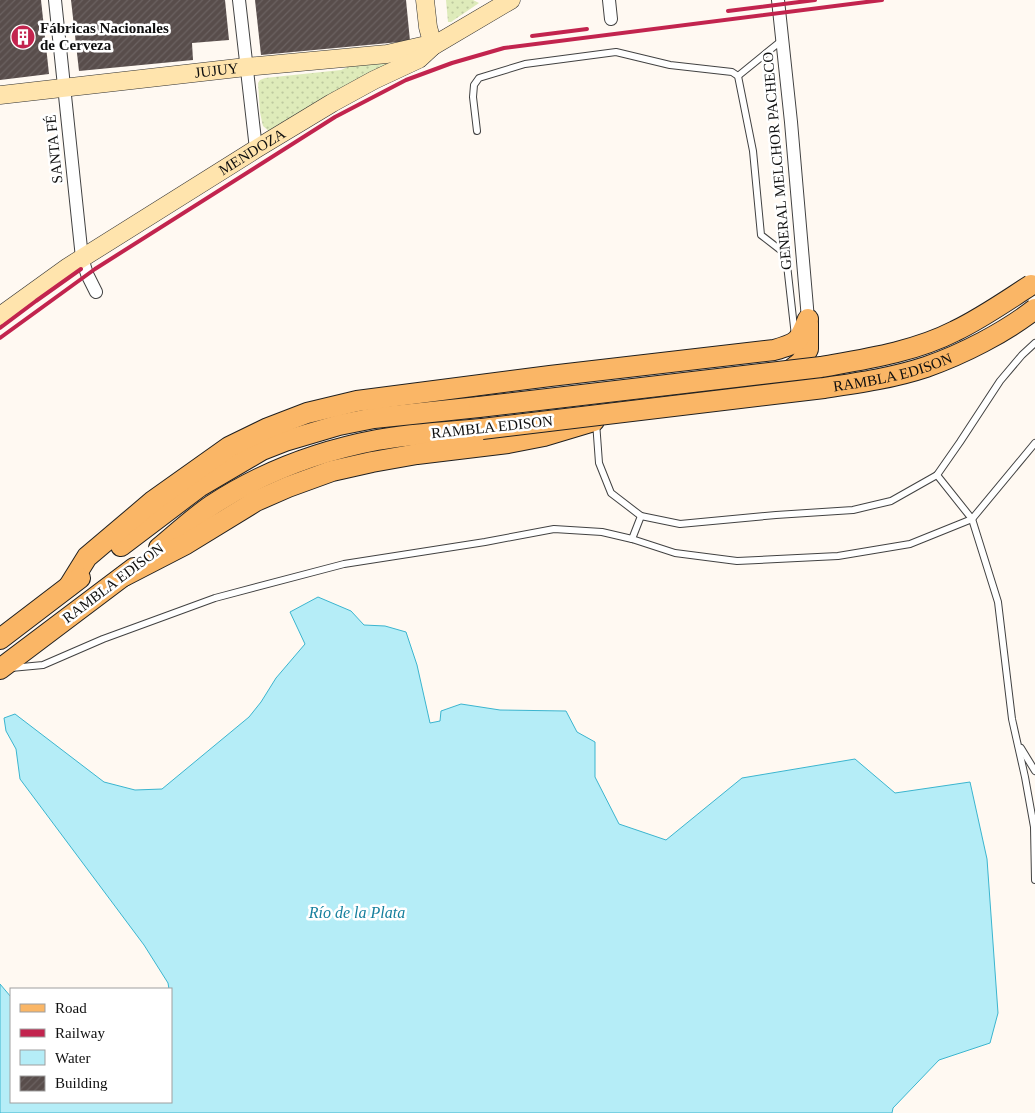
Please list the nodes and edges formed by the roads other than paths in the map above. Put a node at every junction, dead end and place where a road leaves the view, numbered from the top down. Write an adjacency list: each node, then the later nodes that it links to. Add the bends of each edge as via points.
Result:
1 (55, 0): 12 (street, SANTA FÉ)
2 (239, 0): 10 (street)
3 (425, 0): 9 (street)
4 (511, 0): 9 (street, MENDOZA)
5 (608, 0): 7 (street)
6 (778, 0): 8 (street, GENERAL MELCHOR PACHECO)
7 (610, 19)
8 (782, 40): 11 (lane); 21 (street, GENERAL MELCHOR PACHECO)
9 (433, 46): 10 (street, JUJUY, via 387,54); 15 (street, MENDOZA, via 419,59 332,103)
10 (246, 67): 12 (street, JUJUY); 15 (street)
11 (738, 76): 14 (lane, via 732,72 670,65 616,52 526,64 479,78 474,85 473,97); 22 (lane, via 753,151 761,235 786,256)
12 (64, 88): 13 (street, JUJUY); 16 (street, SANTA FÉ)
13 (0, 95)
14 (477, 131)
15 (256, 149): 16 (street, MENDOZA)
16 (82, 258): 18 (street, SANTA FÉ); 20 (street, MENDOZA)
17 (1033, 283): 31 (main road, RAMBLA EDISON, bridge, via 953,332 876,358 479,408 374,418 285,441 262,450 199,487)
18 (96, 292)
19 (1035, 309): 30 (main road, RAMBLA EDISON, bridge, via 966,350 926,367 878,379 377,440 339,449 242,487 211,506)
20 (0, 316)
21 (808, 319): 22 (main road, via 801,337); 24 (main road, via 808,349 801,362 783,376)
22 (795, 342): 31 (main road, via 774,350 358,401 307,413 229,447 153,501 87,557)
23 (1035, 343): 26 (lane, via 1000,382)
24 (596, 420): 27 (lane, via 599,463 611,493); 30 (main road, via 544,436 417,454 332,472 256,501 186,544)
25 (1035, 443): 28 (lane)
26 (937, 475): 27 (lane, via 891,501 853,510 680,524); 28 (lane)
27 (641, 516): 29 (lane)
28 (972, 519): 29 (lane, via 910,544 838,556 737,561 676,553); 34 (lane, via 998,602)
29 (632, 539): 33 (lane, via 602,532 554,529 344,564 216,598 103,639 43,665)
30 (124, 576): 33 (main road, RAMBLA EDISON)
31 (70, 586): 32 (main road, RAMBLA EDISON)
32 (0, 639)
33 (0, 669)
34 (1012, 719): 35 (lane, via 1022,750); 36 (lane)
35 (1035, 771)
36 (1035, 828): 37 (lane)
37 (1035, 880)

